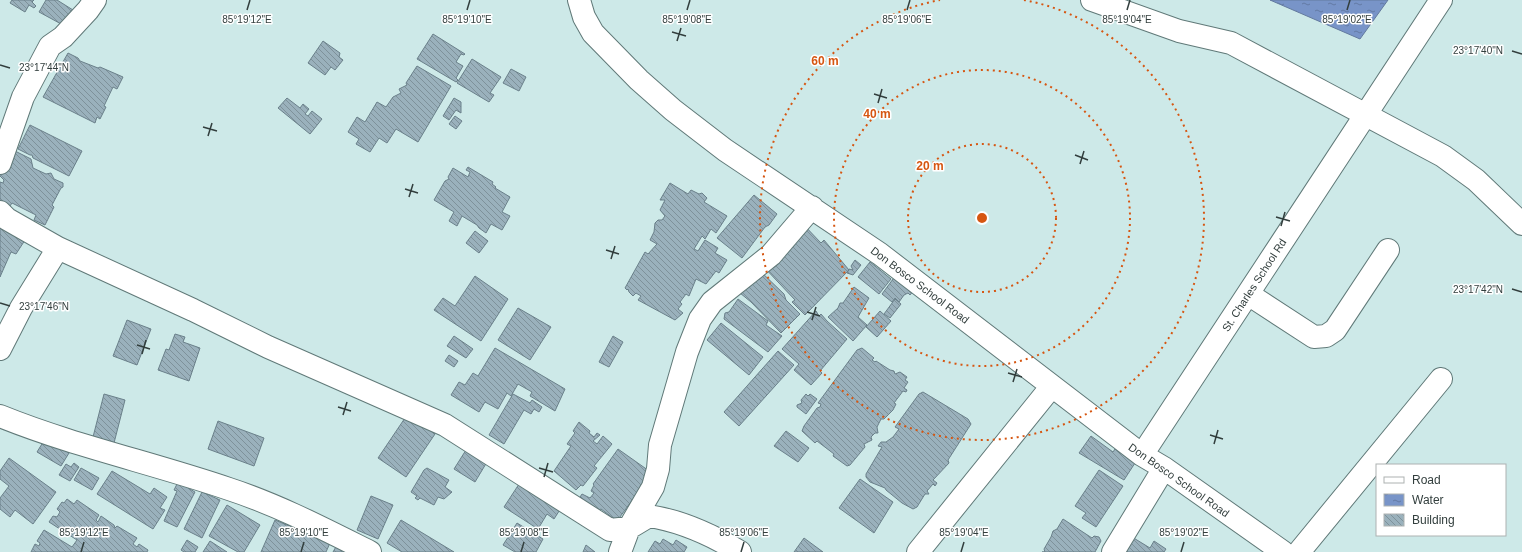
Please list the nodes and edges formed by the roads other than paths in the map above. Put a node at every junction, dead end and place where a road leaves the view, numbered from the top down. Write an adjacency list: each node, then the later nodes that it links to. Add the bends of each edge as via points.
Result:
1 (95, 0): 6 (street, via 63,37 50,46 23,97)
2 (579, 0): 7 (street, Don Bosco School Road, via 584,17 593,33 639,80 725,150)
3 (1092, 0): 5 (street, via 1179,31 1231,43)
4 (1441, 0): 5 (street, St. Charles School Rd)
5 (1366, 114): 9 (street, via 1443,156 1476,180); 12 (street, St. Charles School Rd)
6 (0, 163)
7 (812, 207): 15 (street, Don Bosco School Road, via 880,254); 19 (street, via 771,255 712,302 700,319 687,352 660,445 653,487)
8 (0, 212): 10 (street, via 7,219)
9 (1522, 224)
10 (58, 248): 13 (street, via 21,308); 19 (street, via 268,347 445,425 560,497 598,524 610,530)
11 (1388, 250): 12 (street, via 1335,330 1326,336 1314,337)
12 (1248, 294): 17 (street, St. Charles School Rd)
13 (0, 349)
14 (1441, 379): 26 (street)
15 (1052, 386): 17 (street, Don Bosco School Road); 23 (street)
16 (0, 416): 20 (street, via 235,491)
17 (1142, 455): 18 (street, Don Bosco School Road)
18 (1164, 468): 24 (street); 25 (street, Don Bosco School Road)
19 (629, 528): 21 (street); 22 (street, via 649,516 667,519 720,539)
20 (370, 552)
21 (620, 552)
22 (740, 552)
23 (918, 552)
24 (1113, 552)
25 (1282, 552)
26 (1300, 552)

